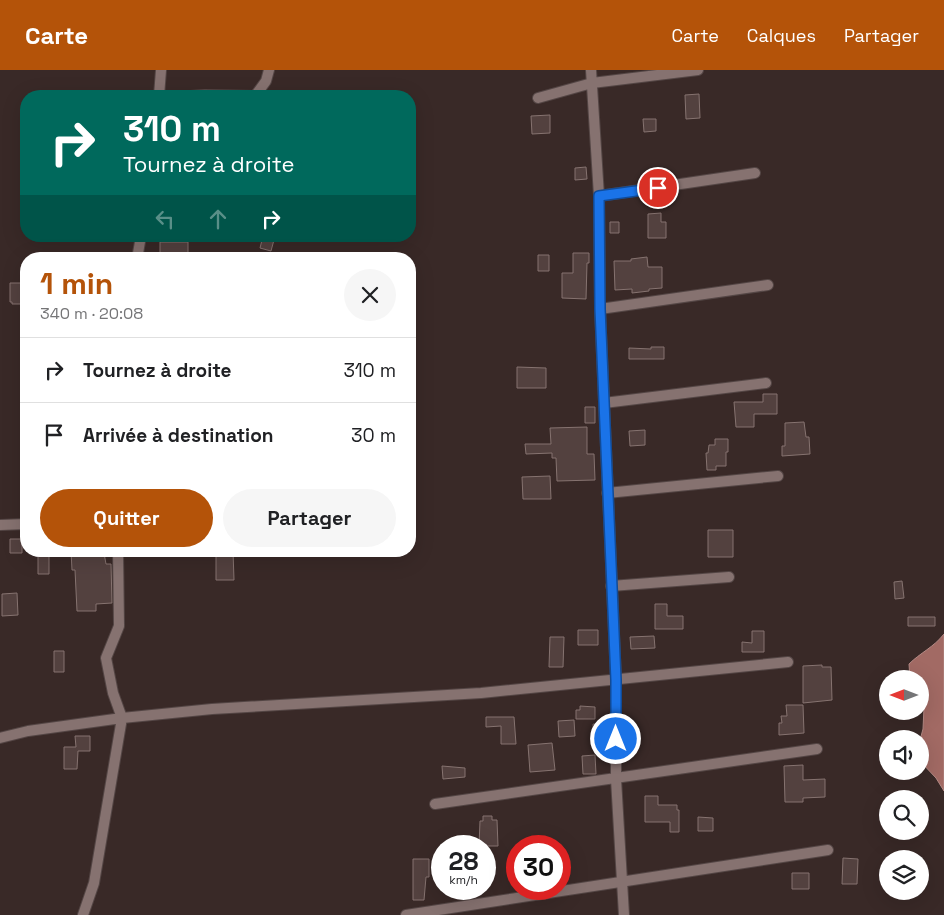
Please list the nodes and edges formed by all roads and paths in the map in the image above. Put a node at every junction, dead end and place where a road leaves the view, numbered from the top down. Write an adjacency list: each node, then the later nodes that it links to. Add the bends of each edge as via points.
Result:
1 (161, 70): 6 (street)
2 (269, 70): 7 (street)
3 (591, 70): 5 (street)
4 (698, 70): 5 (street)
5 (592, 83): 8 (street); 10 (street)
6 (159, 90)
7 (259, 90)
8 (538, 98)
9 (756, 173): 10 (street)
10 (599, 196): 12 (street)
11 (768, 285): 12 (street)
12 (600, 309): 14 (street)
13 (766, 383): 14 (street)
14 (604, 403): 16 (street)
15 (778, 476): 16 (street)
16 (606, 493): 21 (street)
17 (20, 524): 18 (street)
18 (0, 525)
19 (118, 557): 24 (street, via 119,626 106,658)
20 (729, 577): 21 (street)
21 (611, 586): 23 (street)
22 (788, 662): 23 (street)
23 (616, 680): 24 (street, via 481,693); 27 (street)
24 (122, 718): 25 (street); 31 (street, via 94,883)
25 (0, 738)
26 (817, 749): 27 (street)
27 (616, 779): 28 (street); 30 (street)
28 (434, 804)
29 (828, 850): 30 (street)
30 (622, 881): 32 (street); 33 (street)
31 (83, 915)
32 (406, 915)
33 (624, 915)

